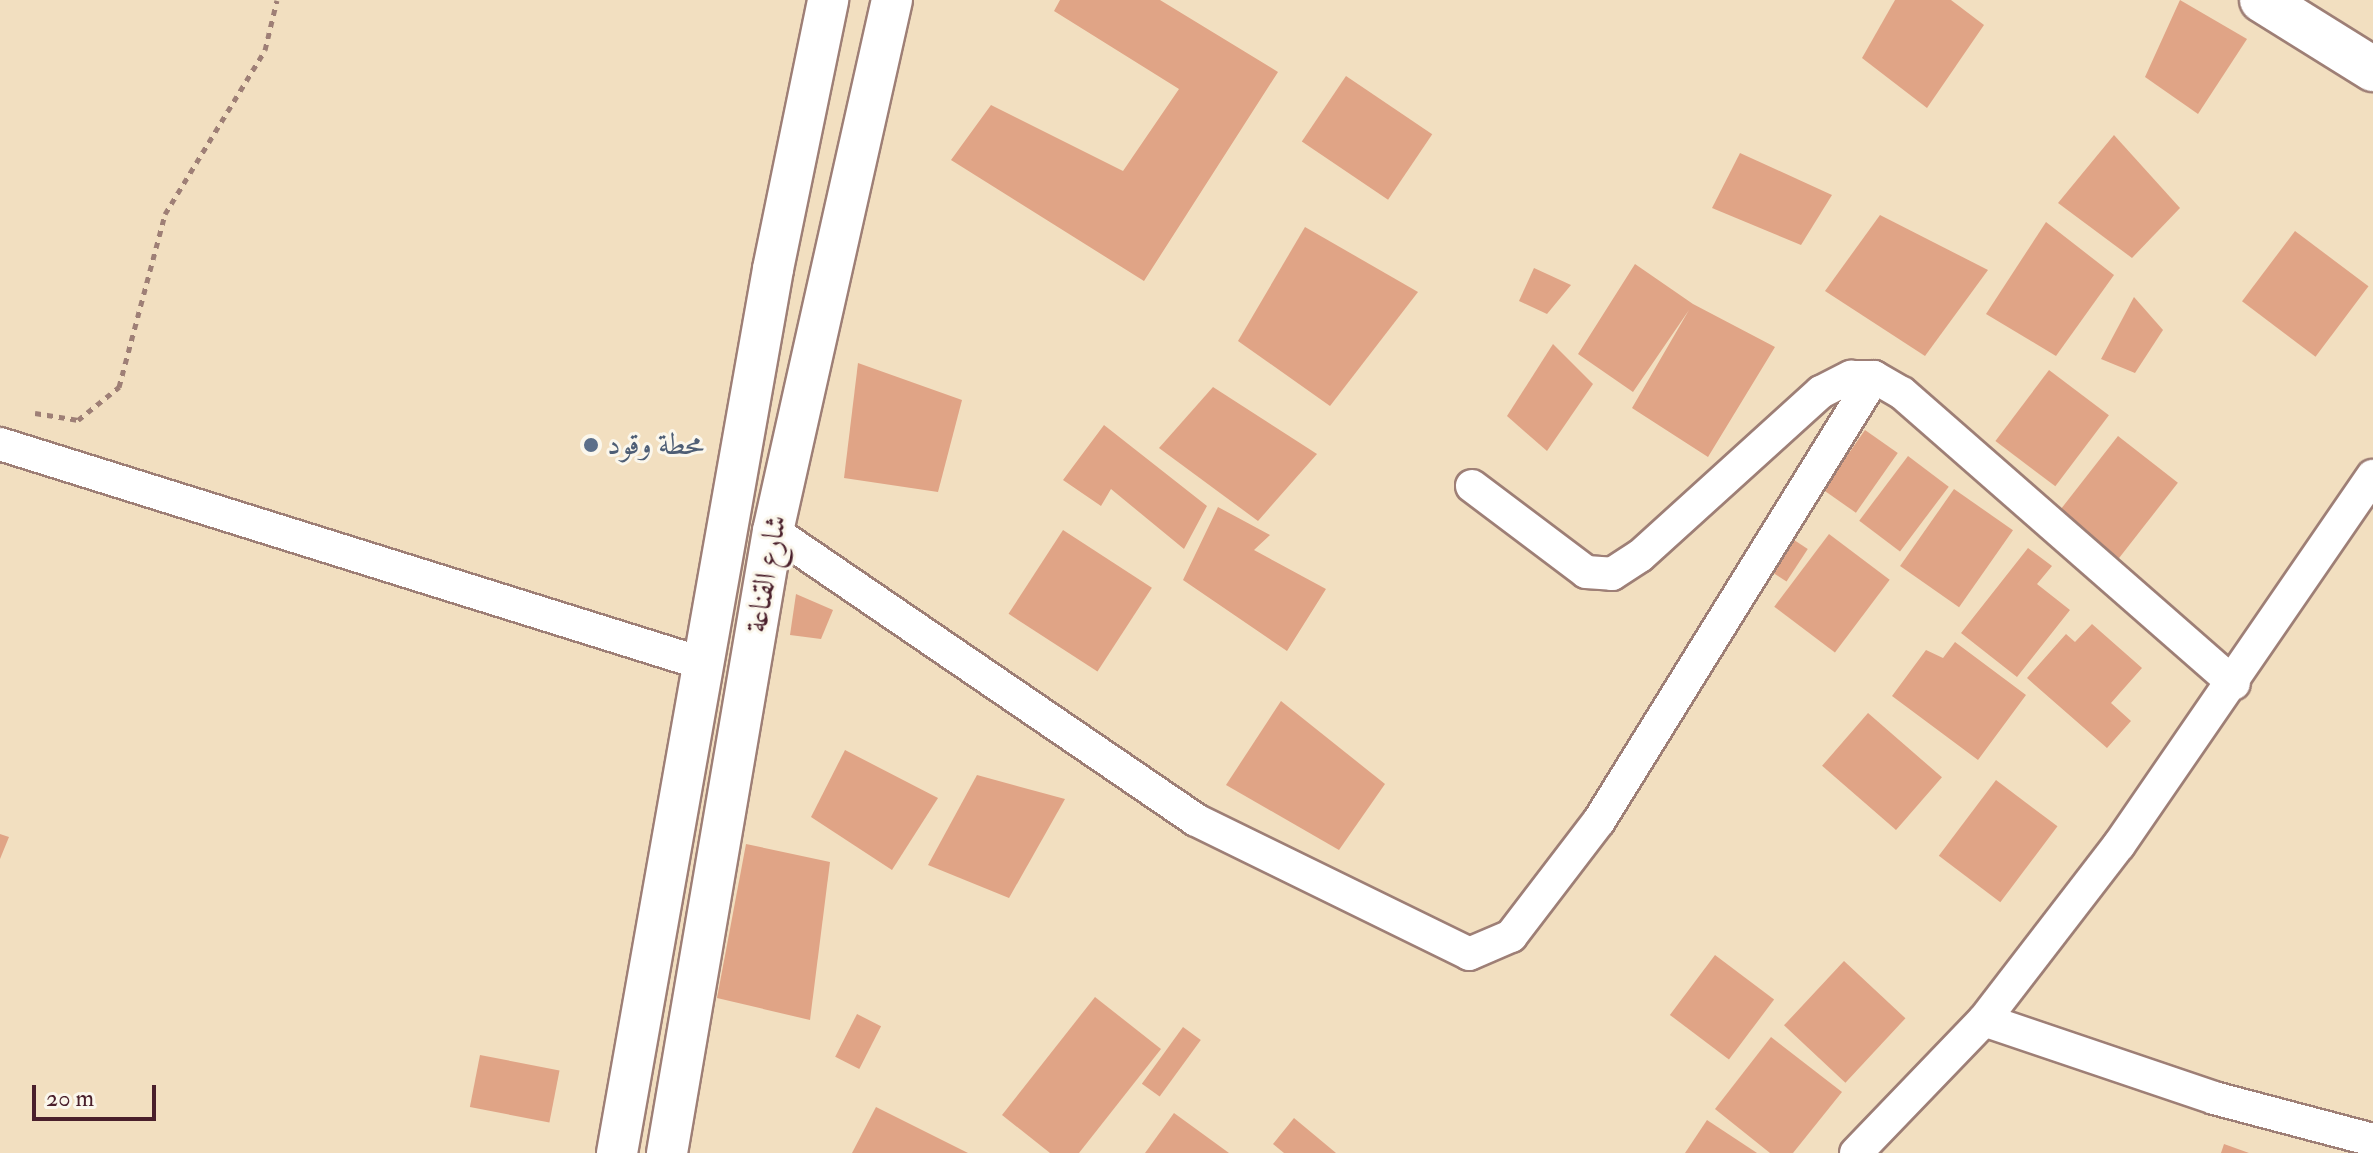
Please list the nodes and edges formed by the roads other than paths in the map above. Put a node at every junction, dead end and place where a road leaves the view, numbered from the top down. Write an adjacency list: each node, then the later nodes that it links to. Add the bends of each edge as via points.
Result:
1 (828, 0): 10 (street, شارع القناعة)
2 (892, 0): 9 (street, شارع القناعة)
3 (2262, 0): 4 (main road)
4 (2373, 69)
5 (1874, 377): 8 (street, via 1851,377 1821,392 1640,556 1612,574 1586,572); 9 (street, via 1599,821 1511,936 1469,954 1196,820); 11 (street, via 1902,393)
6 (0, 444): 10 (street)
7 (2373, 476): 11 (street)
8 (1472, 486)
9 (773, 531): 15 (street, شارع القناعة)
10 (701, 663): 14 (street, شارع القناعة)
11 (2234, 684): 12 (street)
12 (1984, 1020): 13 (street, via 2214,1098); 16 (street)
13 (2373, 1140)
14 (617, 1153)
15 (667, 1153)
16 (1856, 1153)

